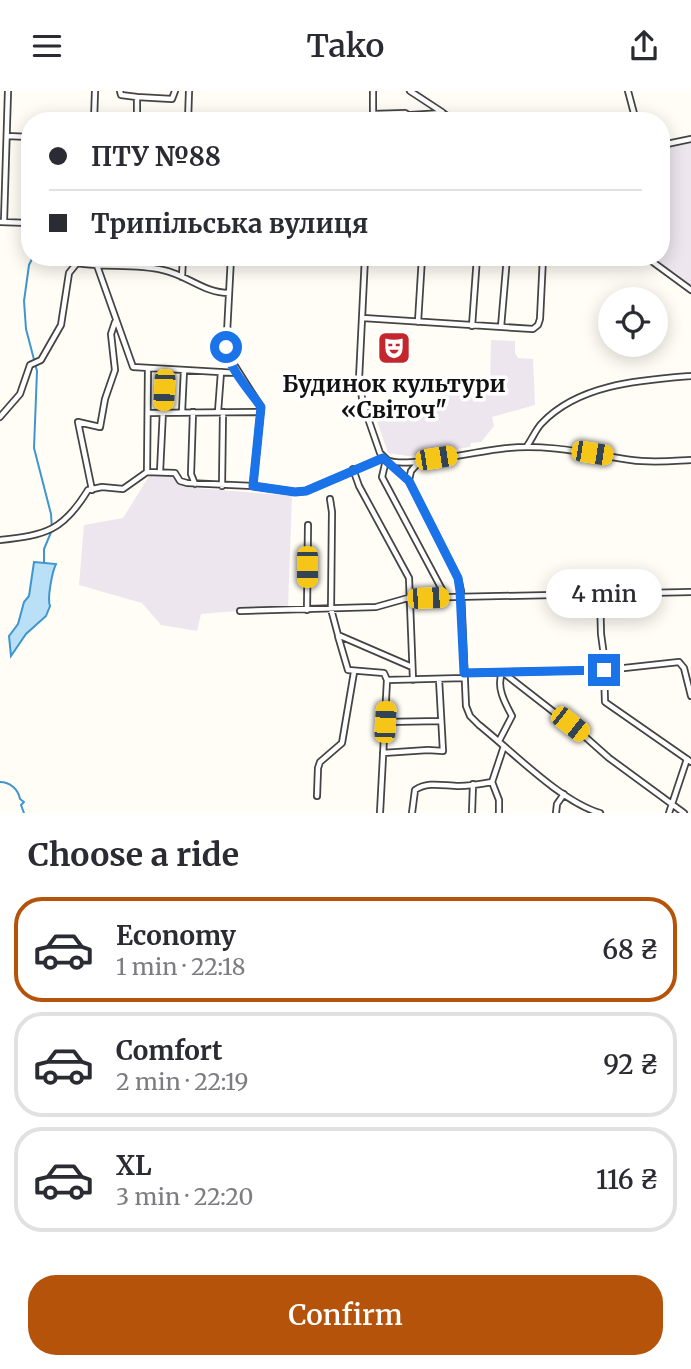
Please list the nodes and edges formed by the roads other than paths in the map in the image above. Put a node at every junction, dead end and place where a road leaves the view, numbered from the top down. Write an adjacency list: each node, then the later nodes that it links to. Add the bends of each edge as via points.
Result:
1 (8, 91): 16 (street)
2 (95, 91): 10 (street)
3 (120, 91): 9 (street)
4 (175, 91): 9 (street, via 172,99)
5 (190, 91): 12 (street)
6 (373, 91): 13 (street)
7 (410, 91): 14 (street)
8 (628, 91): 15 (street)
9 (137, 97): 11 (street)
10 (94, 112)
11 (137, 112)
12 (189, 112)
13 (373, 112)
14 (442, 112)
15 (634, 112)
16 (7, 136): 17 (street); 20 (street)
17 (21, 137)
18 (691, 139): 19 (street)
19 (670, 143)
20 (2, 222): 21 (street)
21 (21, 223)
22 (74, 266): 53 (street, via 61,325 41,360 30,365 20,394)
23 (91, 266): 32 (street)
24 (183, 266): 33 (street)
25 (230, 266): 35 (street)
26 (365, 266): 36 (street)
27 (421, 266): 38 (street)
28 (477, 266): 39 (street)
29 (506, 266): 40 (street)
30 (543, 266): 40 (street, via 536,327)
31 (662, 266): 34 (street)
32 (96, 267): 33 (street, via 163,270); 37 (street)
33 (182, 278): 35 (street, via 217,293)
34 (691, 290)
35 (229, 293): 45 (street, via 226,352)
36 (363, 318): 38 (street); 55 (street, via 361,395)
37 (116, 321): 41 (street, via 133,367); 65 (street, via 111,334 115,370 100,427 78,422)
38 (418, 322): 39 (street)
39 (472, 326): 40 (street)
40 (501, 327)
41 (148, 368): 42 (street); 47 (street)
42 (165, 369): 43 (street); 48 (street)
43 (184, 370): 44 (street); 49 (street)
44 (221, 372): 45 (street); 51 (street)
45 (237, 373): 52 (street)
46 (691, 376): 54 (street, via 613,386 569,401 540,424)
47 (148, 412): 48 (street); 59 (street)
48 (163, 412): 49 (street); 60 (street)
49 (182, 412): 50 (street)
50 (193, 412): 51 (street); 62 (street, via 191,474)
51 (220, 412): 52 (street); 63 (street)
52 (261, 412): 64 (street)
53 (0, 417)
54 (527, 447): 56 (street, via 632,460); 57 (street)
55 (384, 459): 57 (street, via 402,464); 58 (street); 61 (street); 71 (street, via 382,477)
56 (691, 460)
57 (420, 461): 61 (street)
58 (353, 469): 64 (street, via 306,491); 73 (street, via 407,571)
59 (147, 472): 60 (street); 65 (street, via 123,489)
60 (160, 472): 62 (street, via 175,473 180,481)
61 (409, 481): 72 (street, via 455,572)
62 (195, 484): 63 (street)
63 (222, 486): 64 (street)
64 (253, 486)
65 (92, 489): 68 (street, via 52,530)
66 (330, 499): 74 (street)
67 (308, 525): 75 (street)
68 (0, 540)
69 (691, 592): 70 (street)
70 (600, 594): 72 (street); 81 (street)
71 (446, 597): 72 (street); 73 (street)
72 (461, 597): 84 (street)
73 (408, 598): 74 (street, via 376,607); 78 (street)
74 (331, 609): 75 (street); 77 (street)
75 (307, 610): 76 (street)
76 (240, 611)
77 (338, 635): 78 (street); 82 (street, via 348,670)
78 (412, 667): 87 (street)
79 (684, 668): 80 (street); 81 (street, via 679,662); 88 (street)
80 (691, 669)
81 (605, 670): 83 (street); 94 (street, via 605,702)
82 (354, 672): 86 (street, via 384,673); 98 (street, via 342,743 317,768)
83 (502, 673): 84 (street); 91 (street, via 503,698 512,716); 99 (street)
84 (464, 675): 85 (street); 91 (street, via 470,716)
85 (439, 679): 87 (street); 89 (street)
86 (387, 680): 87 (street); 90 (street)
87 (413, 680)
88 (691, 696)
89 (441, 721): 90 (street); 93 (street, via 443,751)
90 (385, 722): 93 (street)
91 (499, 741): 92 (street)
92 (504, 745): 95 (street); 97 (street)
93 (383, 754): 100 (street)
94 (689, 761): 99 (street)
95 (492, 782): 96 (street); 103 (street)
96 (473, 785): 101 (street, via 419,787); 102 (street)
97 (564, 795): 104 (street); 105 (street)
98 (317, 796)
99 (671, 802): 106 (street); 107 (street)
100 (380, 813)
101 (412, 813)
102 (472, 813)
103 (499, 813)
104 (556, 813)
105 (600, 813)
106 (669, 813)
107 (684, 813)

